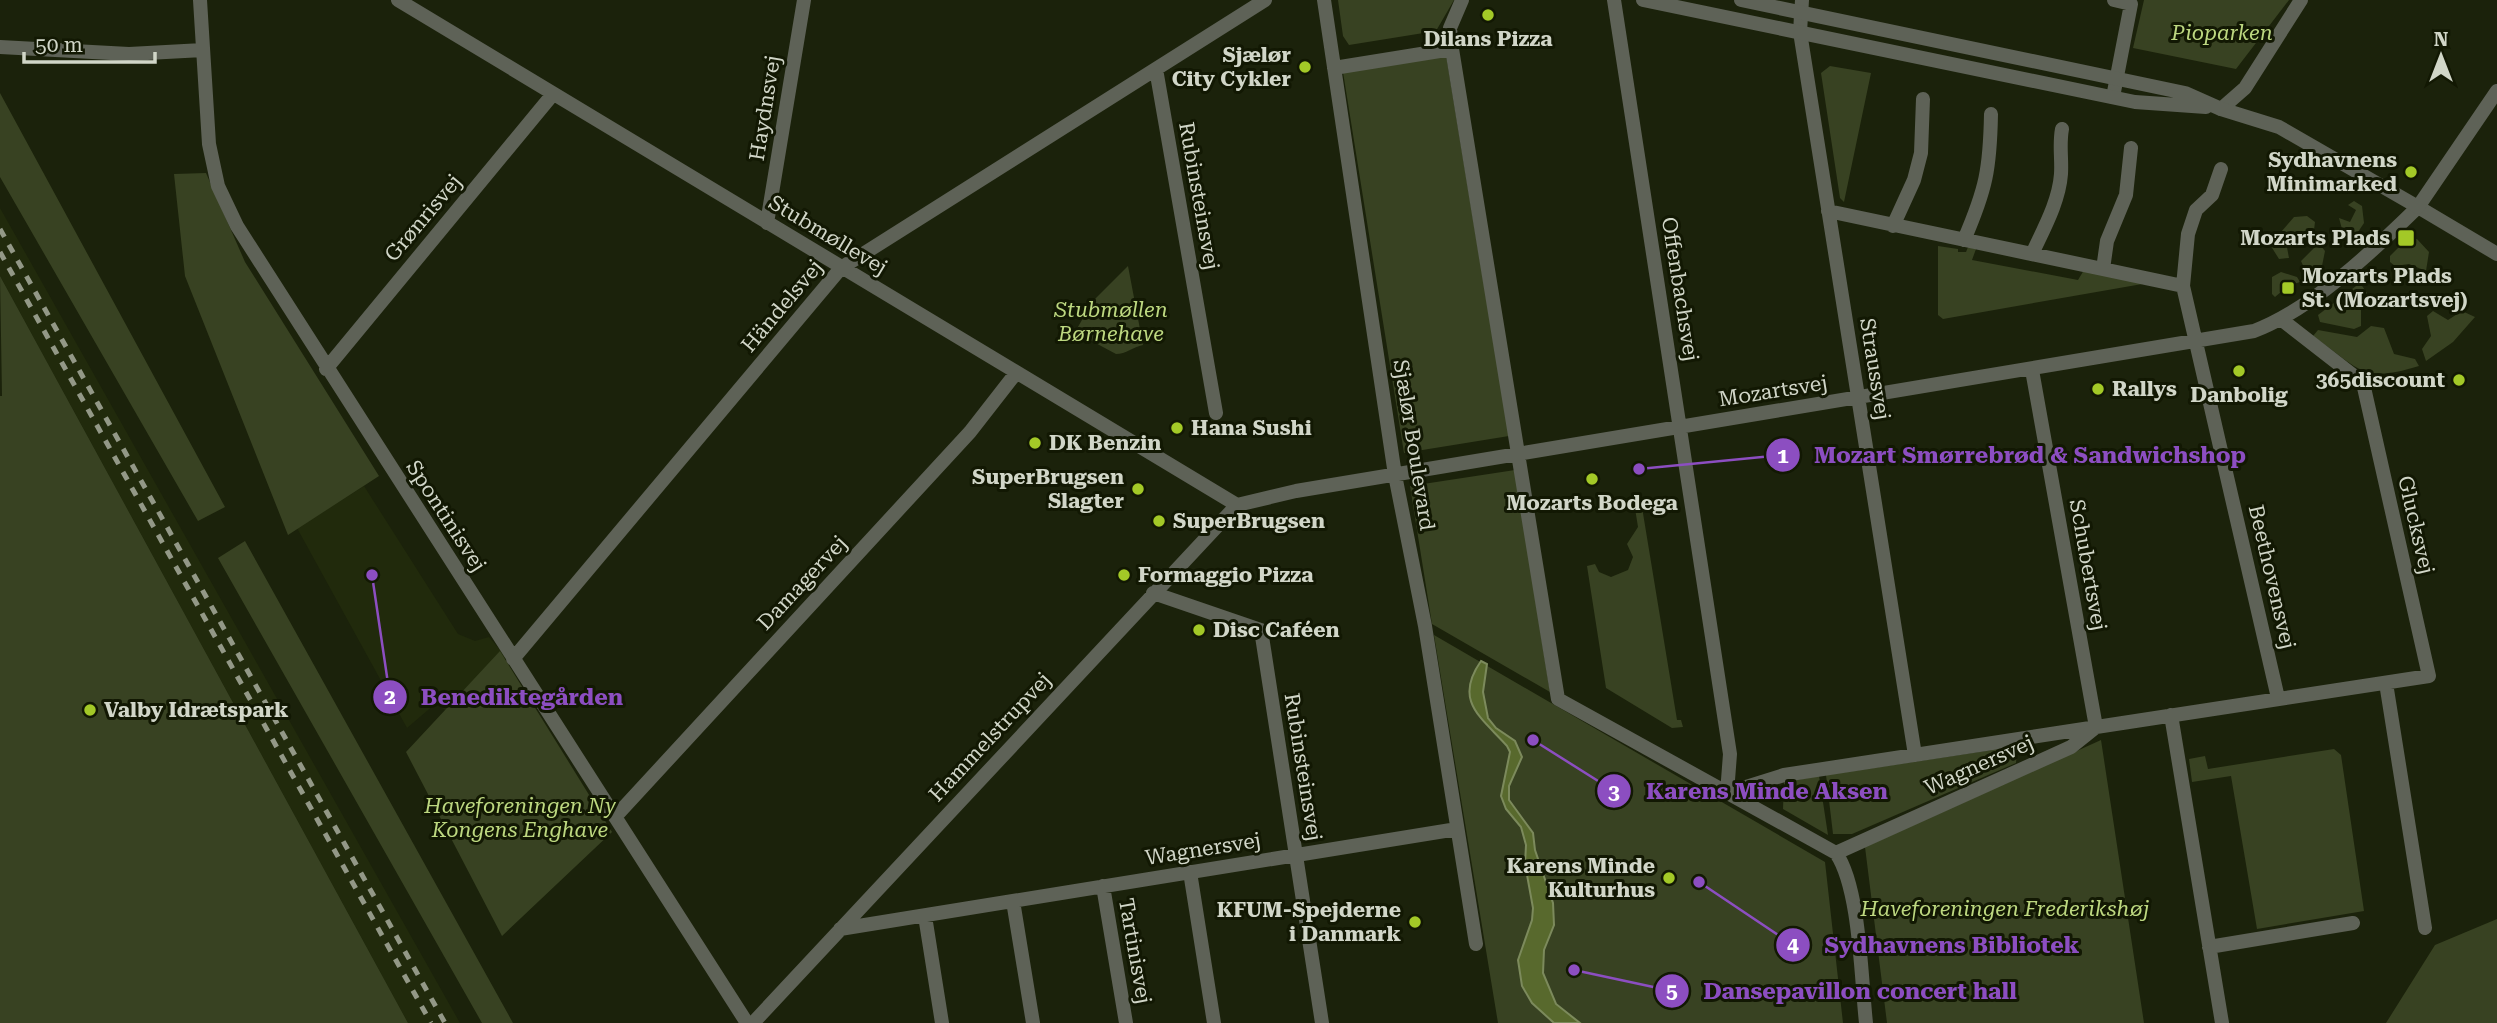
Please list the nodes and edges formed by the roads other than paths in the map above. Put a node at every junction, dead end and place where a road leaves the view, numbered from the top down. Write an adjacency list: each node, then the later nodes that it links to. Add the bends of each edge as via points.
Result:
1 (200, 0): 16 (street, Spontinisvej)
2 (398, 0): 21 (street, Stubmøllevej)
3 (804, 0): 31 (street, Haydnsvej)
4 (1265, 0): 18 (street, Händelsvej)
5 (1324, 0): 17 (street, Sjælør Boulevard)
6 (1462, 0): 15 (street, via 1450,28)
7 (1614, 0): 46 (street, Offenbachsvej)
8 (1643, 0): 13 (street)
9 (1741, 0): 12 (street)
10 (2114, 0): 19 (street, via 2131,4)
11 (2301, 0): 24 (street, via 2245,88)
12 (1801, 6): 13 (street, Straussvej); 19 (street)
13 (1800, 32): 22 (street); 30 (street, Straussvej)
14 (0, 47): 16 (street, via 129,54)
15 (1452, 49): 17 (street); 47 (street)
16 (203, 50): 41 (street, Spontinisvej, via 209,144 218,186 237,226)
17 (1334, 68): 48 (street, Sjælør Boulevard)
18 (1156, 69): 36 (street, Händelsvej); 45 (street, Rubinsteinsvej)
19 (2116, 78): 22 (street); 24 (street, via 2185,93)
20 (2497, 92): 29 (street)
21 (553, 94): 31 (street, Stubmøllevej); 41 (street, Grønrisvej)
22 (2113, 97): 24 (street)
23 (1923, 99): 32 (street, via 1921,153)
24 (2221, 109): 29 (street, via 2279,127)
25 (1992, 114): 33 (street, via 1984,193)
26 (2062, 129): 34 (street, via 2061,175)
27 (2131, 148): 37 (street, via 2126,195 2107,241)
28 (2221, 169): 38 (street, Beethovensvej, via 2212,195 2196,210 2188,233)
29 (2418, 207): 35 (street); 39 (street, via 2308,303)
30 (1828, 211): 32 (street); 44 (street, Straussvej)
31 (767, 223): 36 (street, Stubmøllevej)
32 (1893, 226): 33 (street)
33 (1964, 240): 34 (street)
34 (2032, 254): 37 (street)
35 (2497, 254)
36 (841, 268): 43 (street, Stubmøllevej); 51 (street, Händelsvej)
37 (2103, 269): 38 (street)
38 (2183, 286): 40 (street, Beethovensvej)
39 (2282, 320): 40 (street, Mozartsvej); 52 (street, Glucksvej, via 2363,383)
40 (2196, 343): 42 (street, Mozartsvej); 54 (street, Beethovensvej)
41 (326, 369): 51 (street, Spontinisvej)
42 (2032, 370): 44 (street, Mozartsvej); 56 (street, Schubertsvej)
43 (1016, 373): 49 (street, Stubmøllevej); 59 (street, Damagervej, via 970,432)
44 (1858, 398): 46 (street, Mozartsvej); 57 (street, Straussvej)
45 (1216, 413)
46 (1680, 428): 47 (street, Mozartsvej); 58 (street, Offenbachsvej, via 1730,754)
47 (1518, 455): 48 (street, Mozartsvej); 58 (street, via 1558,699)
48 (1395, 475): 49 (street, Mozartsvej); 60 (street, Sjælør Boulevard, via 1425,626)
49 (1237, 505): 50 (street, Hammelstrupvej)
50 (1153, 593): 62 (street, Rubinsteinsvej, via 1261,630); 69 (street, Hammelstrupvej)
51 (513, 659): 59 (street, Spontinisvej)
52 (2428, 676): 53 (street, Wagnersvej)
53 (2386, 683): 54 (street, Wagnersvej); 68 (street)
54 (2278, 698): 55 (street, Wagnersvej)
55 (2171, 715): 56 (street, Wagnersvej); 71 (street)
56 (2096, 727): 57 (street, Wagnersvej); 61 (street, Wagnersvej, via 2071,747)
57 (1915, 755): 58 (street, Wagnersvej, via 1784,775)
58 (1727, 793): 61 (street)
59 (615, 817): 72 (street, Spontinisvej)
60 (1457, 829): 62 (street, Wagnersvej); 70 (street)
61 (1836, 853): 79 (street, via 1846,867 1851,891)
62 (1295, 855): 63 (street, Wagnersvej); 78 (street, Rubinsteinsvej)
63 (1190, 872): 64 (street, Wagnersvej); 77 (street)
64 (1103, 886): 65 (street, Wagnersvej); 76 (street, Tartinisvej)
65 (1013, 901): 66 (street, Wagnersvej); 75 (street)
66 (925, 915): 69 (street, Wagnersvej); 74 (street)
67 (2353, 923): 71 (street)
68 (2425, 928)
69 (840, 929): 73 (street, Hammelstrupvej)
70 (1476, 944)
71 (2209, 947): 80 (street)
72 (747, 1023)
73 (753, 1023)
74 (942, 1023)
75 (1033, 1023)
76 (1126, 1023)
77 (1213, 1023)
78 (1322, 1023)
79 (1866, 1023)
80 (2222, 1023)

